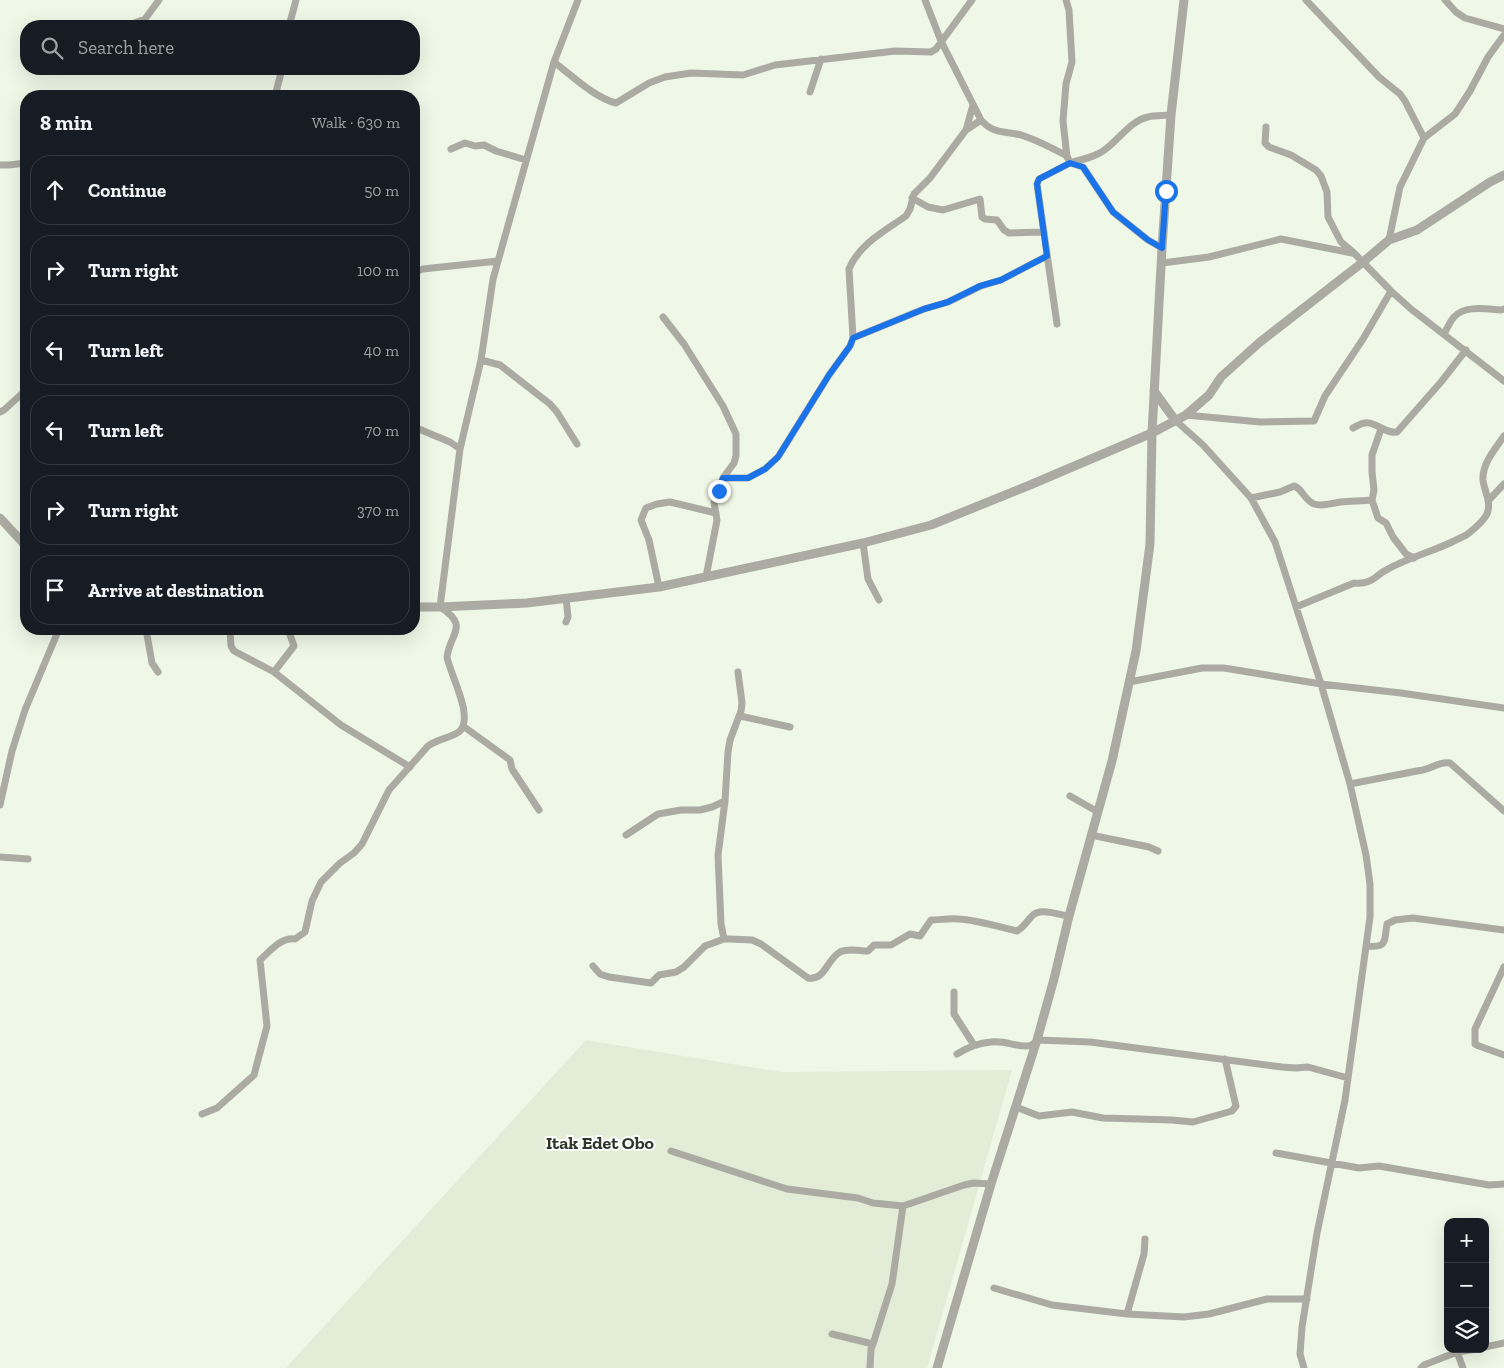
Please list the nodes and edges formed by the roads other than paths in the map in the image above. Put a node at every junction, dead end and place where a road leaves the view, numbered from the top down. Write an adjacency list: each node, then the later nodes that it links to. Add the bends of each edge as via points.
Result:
1 (158, 0): 10 (street)
2 (296, 0): 11 (street)
3 (578, 0): 16 (street)
4 (925, 0): 14 (street)
5 (972, 0): 14 (street)
6 (1184, 0): 21 (street)
7 (1306, 0): 25 (street, via 1379,77 1400,94)
8 (1445, 0): 12 (street, via 1465,18)
9 (1068, 1): 27 (street, via 1072,62 1066,84 1063,121)
10 (142, 20)
11 (291, 20)
12 (1504, 28)
13 (1504, 35): 25 (street, via 1455,114)
14 (941, 41): 15 (street, via 930,52 895,51); 20 (street)
15 (821, 59): 16 (street, via 775,65 743,75 691,73 665,76 616,102 599,95); 19 (street)
16 (554, 62): 28 (street)
17 (280, 75): 18 (street)
18 (277, 90)
19 (810, 92)
20 (973, 105): 22 (street); 24 (street)
21 (1171, 115): 27 (street, via 1141,120 1097,154); 35 (street)
22 (981, 120): 24 (street); 27 (street, via 996,132 1026,136)
23 (1266, 127): 36 (street, via 1265,143 1291,155 1321,176 1327,192 1328,217 1341,242)
24 (966, 130): 32 (street)
25 (1424, 138): 34 (street, via 1400,187)
26 (451, 149): 28 (street, via 465,143 484,145)
27 (1069, 159): 33 (street, via 1061,168 1038,181); 35 (street, via 1083,167 1113,212)
28 (526, 160): 38 (street)
29 (20, 164): 30 (street)
30 (0, 165)
31 (1504, 175): 34 (street, via 1417,230)
32 (912, 198): 33 (street, via 942,210 980,199 982,218 997,220 1009,233); 47 (street, via 906,216 863,247 853,259 849,269)
33 (1044, 232): 37 (street)
34 (1389, 240): 40 (street)
35 (1162, 248): 39 (street)
36 (1354, 253): 39 (street, via 1281,239 1210,257); 40 (street)
37 (1047, 256): 45 (street); 47 (street, via 1001,280)
38 (498, 261): 41 (street); 49 (street)
39 (1162, 262): 51 (street)
40 (1363, 262): 42 (street); 54 (street, via 1260,342 1221,378 1210,395)
41 (420, 270)
42 (1391, 292): 46 (street); 54 (street, via 1325,396 1314,421 1260,422)
43 (1504, 309): 46 (street, via 1472,308 1462,312 1454,316)
44 (663, 317): 63 (street, via 723,406 736,434 736,456)
45 (1057, 324)
46 (1444, 334): 48 (street)
47 (853, 338): 63 (street, via 778,457 748,478)
48 (1466, 350): 50 (street); 57 (street, via 1397,432)
49 (481, 360): 61 (street, via 500,366 550,404); 62 (street)
50 (1504, 381)
51 (1154, 391): 55 (street); 59 (street)
52 (20, 396): 53 (street)
53 (0, 412)
54 (1186, 414): 55 (street)
55 (1175, 420): 59 (street); 65 (street, via 1203,445)
56 (1353, 428): 57 (street, via 1369,423)
57 (1381, 429): 66 (street, via 1372,456)
58 (420, 430): 62 (street)
59 (1152, 433): 71 (street, via 931,525); 88 (street, via 1150,544)
60 (1504, 436): 67 (street, via 1489,456 1483,476)
61 (576, 444)
62 (460, 449): 79 (street)
63 (723, 478): 68 (street, via 714,503)
64 (1504, 484): 67 (street)
65 (1251, 498): 66 (street, via 1294,486 1312,503 1321,506); 78 (street, via 1275,542)
66 (1372, 500): 72 (street, via 1378,518 1386,523 1406,554)
67 (1488, 500): 72 (street, via 1487,514 1468,534)
68 (716, 513): 73 (street); 74 (street, via 670,502 646,508 641,520 649,540)
69 (0, 518): 70 (street)
70 (20, 540)
71 (863, 542): 73 (street); 76 (street, via 868,579)
72 (1414, 558): 78 (street, via 1387,569 1369,582 1354,583)
73 (706, 576): 74 (street)
74 (659, 587): 75 (street)
75 (566, 598): 79 (street); 80 (street)
76 (879, 600)
77 (420, 607): 79 (street)
78 (1296, 607): 89 (street)
79 (440, 608): 92 (street, via 456,623 446,657 464,712)
80 (566, 622)
81 (56, 635): 97 (street, via 25,710)
82 (147, 635): 85 (street, via 152,662)
83 (230, 635): 86 (street, via 234,651)
84 (290, 635): 86 (street, via 294,646)
85 (158, 672)
86 (274, 672): 94 (street, via 341,725)
87 (738, 672): 91 (street, via 742,703)
88 (1129, 682): 89 (street, via 1202,668 1236,669); 100 (street)
89 (1321, 684): 90 (street); 95 (street)
90 (1504, 708)
91 (740, 716): 93 (street); 98 (street, via 730,740)
92 (463, 726): 94 (street, via 459,732 428,746); 99 (street, via 510,760 512,769)
93 (790, 727)
94 (410, 767): 121 (street, via 389,790 362,844 321,882 312,901 305,932 295,939 280,942 260,960 267,1026 254,1075 217,1108)
95 (1350, 784): 101 (street, via 1450,763); 110 (street, via 1370,884)
96 (1070, 796): 100 (street)
97 (0, 801)
98 (725, 801): 102 (street, via 700,810 658,814); 109 (street, via 718,855)
99 (539, 810)
100 (1098, 812): 103 (street)
101 (1504, 812)
102 (626, 834)
103 (1092, 835): 104 (street, via 1149,847); 107 (street)
104 (1158, 852)
105 (0, 857): 106 (street)
106 (28, 859)
107 (1069, 916): 109 (street, via 1040,911 1018,931 960,919 931,920 920,936 910,934 891,945 877,944 868,951 841,952 821,975 812,979 761,944 742,938); 114 (street)
108 (1504, 930): 110 (street, via 1413,918 1395,920 1387,924 1381,945)
109 (724, 939): 111 (street, via 705,946 684,967 659,975 651,983 609,977 600,974)
110 (1366, 946): 119 (street)
111 (593, 966)
112 (1504, 967): 117 (street, via 1474,1034 1475,1044)
113 (954, 992): 115 (street, via 954,1014)
114 (1037, 1040): 115 (street, via 1027,1046 993,1041); 118 (street, via 1090,1042); 120 (street)
115 (974, 1045): 116 (street)
116 (957, 1054)
117 (1504, 1055)
118 (1225, 1060): 119 (street, via 1308,1067); 120 (street, via 1236,1106 1232,1111 1193,1122 1103,1118 1072,1112 1039,1116)
119 (1348, 1078): 124 (street)
120 (1016, 1107): 125 (street)
121 (202, 1114)
122 (671, 1151): 127 (street, via 787,1189)
123 (1276, 1153): 124 (street)
124 (1333, 1162): 126 (street, via 1359,1168 1379,1166 1489,1185); 130 (street)
125 (991, 1184): 127 (street, via 964,1185); 139 (street)
126 (1504, 1184)
127 (903, 1206): 134 (street, via 892,1284)
128 (1145, 1239): 131 (street, via 1144,1254)
129 (994, 1288): 131 (street, via 1052,1306)
130 (1307, 1299): 131 (street, via 1267,1299 1184,1317); 140 (street, via 1300,1354)
131 (1127, 1314)
132 (832, 1334): 134 (street)
133 (1504, 1343): 135 (street)
134 (873, 1344): 138 (street)
135 (1489, 1346)
136 (1454, 1353): 141 (street)
137 (1457, 1353): 142 (street)
138 (870, 1368)
139 (937, 1368)
140 (1304, 1368)
141 (1421, 1368)
142 (1463, 1368)

